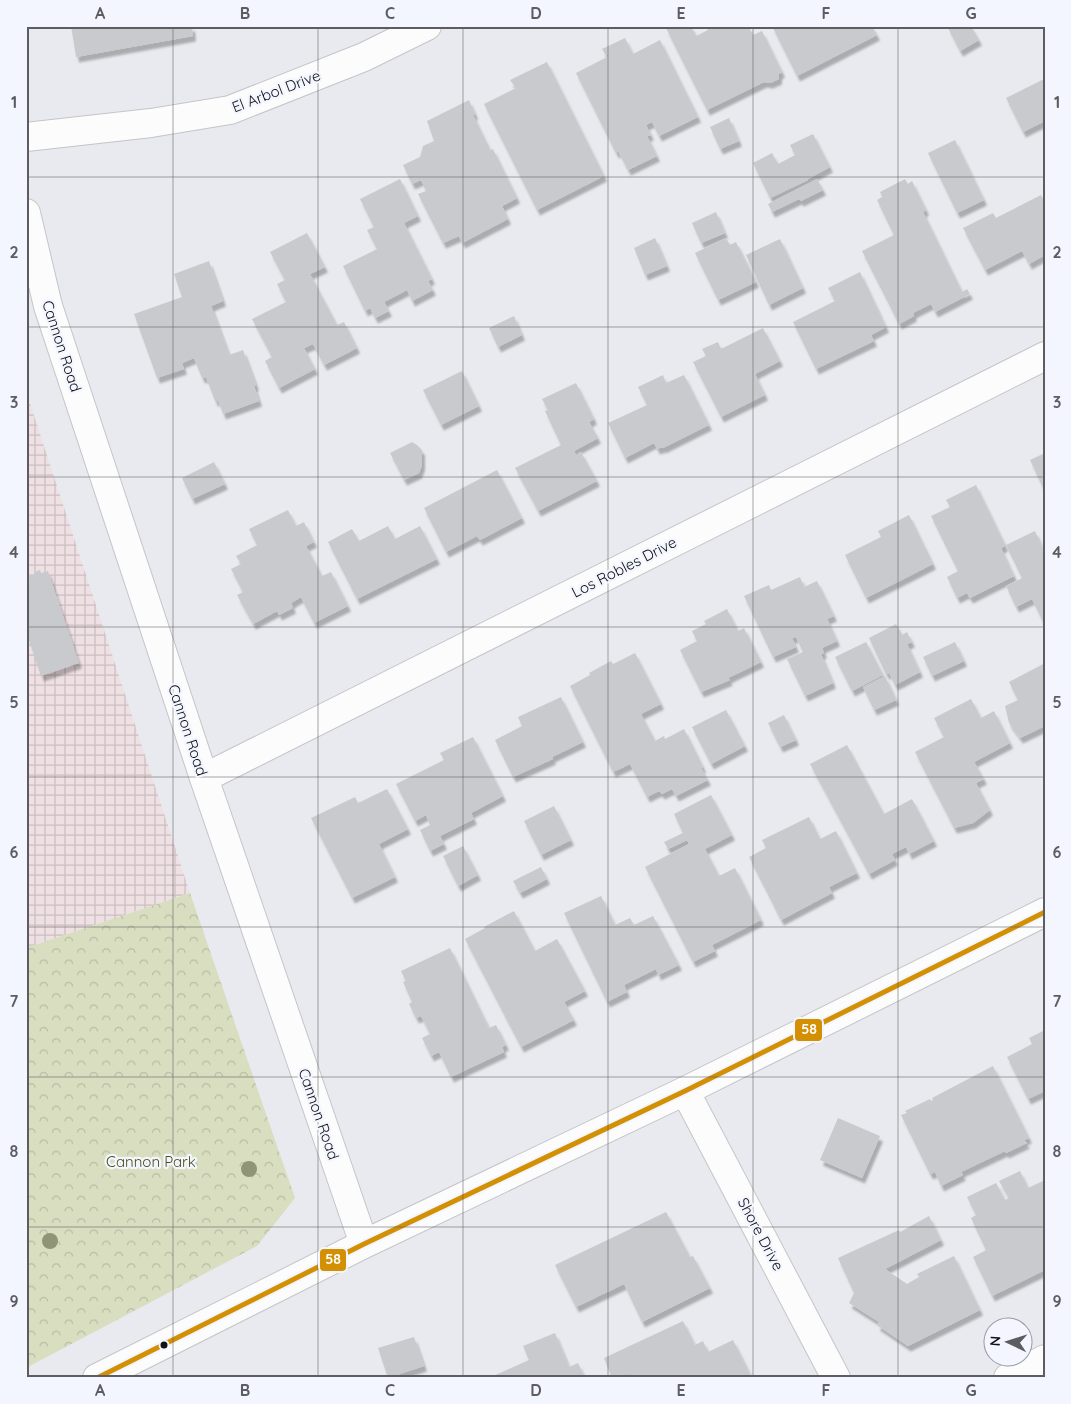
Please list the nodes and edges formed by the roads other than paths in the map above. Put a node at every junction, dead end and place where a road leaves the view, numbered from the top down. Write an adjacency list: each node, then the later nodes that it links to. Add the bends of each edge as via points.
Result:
1 (427, 26): 2 (main road, El Arbol Drive, via 364,57 230,110 151,123)
2 (26, 137)
3 (26, 213): 5 (main road, Cannon Road, via 48,306)
4 (1045, 356): 5 (main road, Los Robles Drive)
5 (204, 778): 8 (main road, Cannon Road)
6 (1045, 912): 7 (main road)
7 (685, 1090): 8 (main road); 11 (main road, Shore Drive)
8 (364, 1244): 10 (main road)
9 (1045, 1360): 12 (main road)
10 (97, 1378)
11 (836, 1378)
12 (1008, 1378)

